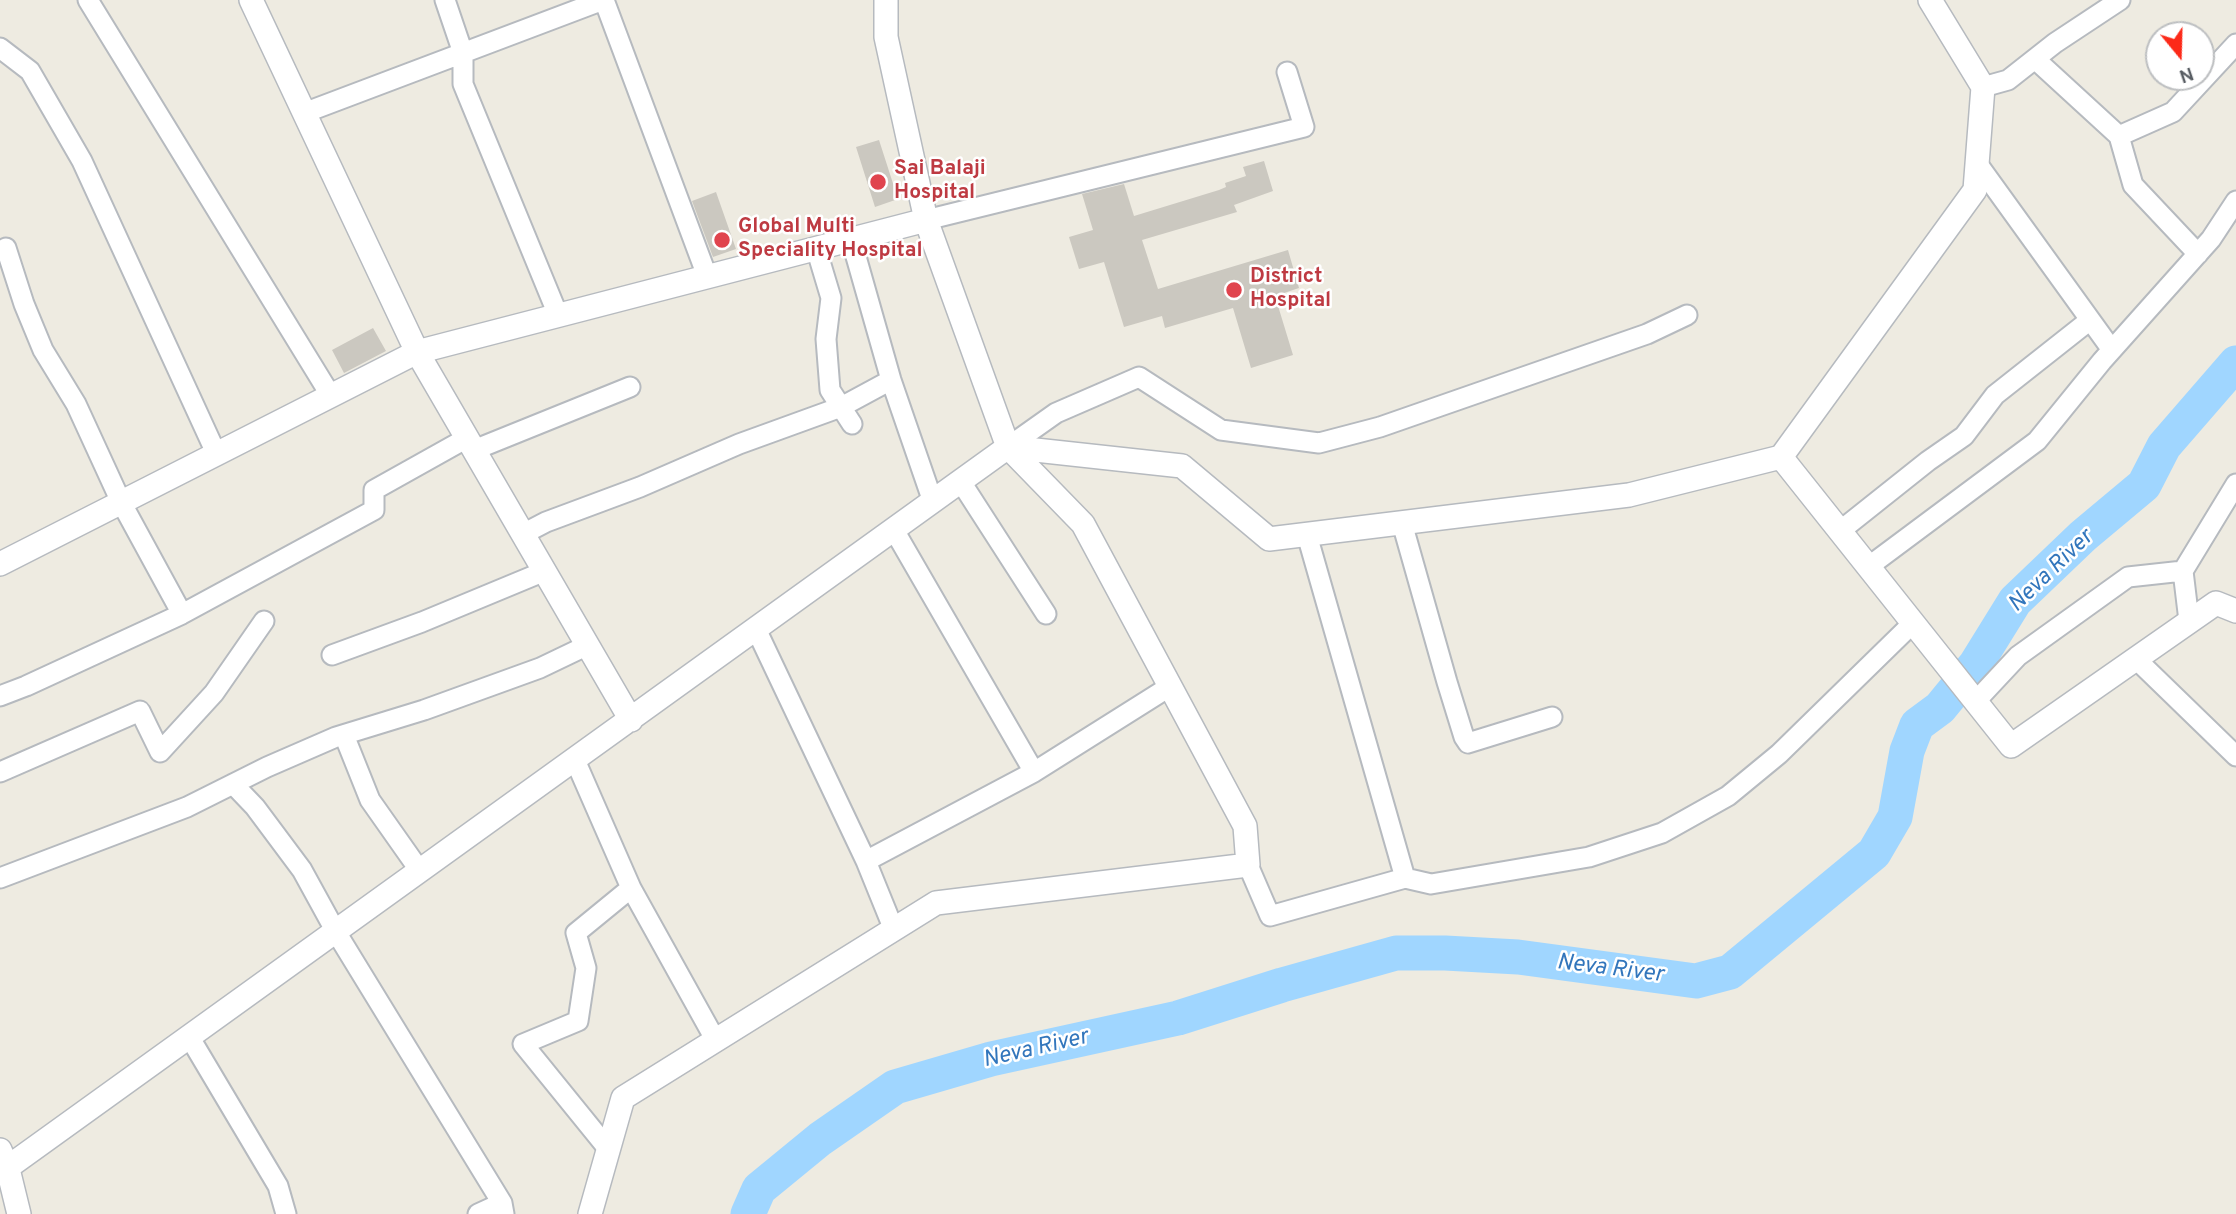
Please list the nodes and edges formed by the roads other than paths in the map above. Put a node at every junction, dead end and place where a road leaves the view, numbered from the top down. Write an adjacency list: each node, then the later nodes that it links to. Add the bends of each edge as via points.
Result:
1 (88, 0): 31 (street)
2 (251, 0): 14 (street)
3 (445, 0): 10 (street)
4 (604, 0): 10 (street); 23 (street)
5 (886, 0): 18 (street, via 886,37)
6 (2120, 0): 11 (street)
7 (1935, 1): 13 (street)
8 (2236, 44): 15 (street, via 2173,111)
9 (0, 48): 36 (street, via 30,71 82,160)
10 (463, 53): 14 (street); 24 (street, via 463,84)
11 (2035, 60): 13 (street, via 2008,80); 15 (street)
12 (1287, 72): 18 (street, via 1304,127)
13 (1983, 87): 16 (street)
14 (304, 113): 28 (street)
15 (2119, 136): 22 (street, via 2133,185)
16 (1977, 163): 26 (street); 37 (street, via 1975,190)
17 (2236, 201): 22 (street)
18 (926, 220): 19 (street); 35 (street)
19 (851, 239): 20 (street); 29 (street)
20 (816, 248): 23 (street); 32 (street, via 831,298 826,339 830,390)
21 (0, 251): 40 (street, via 6,248 43,350 76,404)
22 (2198, 254): 27 (street)
23 (707, 276): 24 (street)
24 (558, 315): 28 (street)
25 (1687, 315): 35 (street, via 1647,334 1380,427 1319,443 1221,430 1139,377 1056,413)
26 (2090, 320): 27 (street); 44 (street, via 1995,395 1964,436)
27 (2112, 350): 48 (street, via 2037,441)
28 (417, 352): 31 (street); 34 (street)
29 (891, 380): 32 (street); 41 (street)
30 (630, 387): 34 (street)
31 (331, 396): 36 (street)
32 (841, 407): 33 (street); 45 (street)
33 (852, 424)
34 (470, 444): 45 (street); 52 (street, via 374,490 374,510)
35 (1009, 447): 38 (street); 46 (street, via 1182,466 1269,539); 61 (street, via 1083,524)
36 (216, 453): 40 (street)
37 (1781, 457): 42 (street, via 1629,495); 44 (street)
38 (961, 482): 41 (street); 53 (street)
39 (2236, 484): 50 (street)
40 (121, 502): 47 (street); 52 (street)
41 (933, 502): 43 (street)
42 (1402, 523): 46 (street); 64 (street, via 1468,743)
43 (894, 530): 57 (street); 70 (street)
44 (1840, 531): 48 (street)
45 (523, 534): 49 (street)
46 (1307, 535): 76 (street)
47 (0, 564)
48 (1868, 566): 56 (street)
49 (545, 571): 58 (street); 59 (street)
50 (2183, 571): 55 (street); 63 (street, via 2128,577 2018,656)
51 (2236, 611): 55 (street, via 2216,603)
52 (182, 614): 62 (street)
53 (1046, 614)
54 (264, 621): 69 (street, via 214,693 160,752 139,711)
55 (2189, 621): 60 (street)
56 (1913, 623): 63 (street); 76 (street, via 1779,754 1728,796 1662,833 1590,857 1506,872 1431,884)
57 (756, 629): 65 (street); 72 (street)
58 (587, 645): 65 (street); 66 (street, via 540,668)
59 (332, 655)
60 (2136, 659): 63 (street, via 2011,746); 67 (street)
61 (1169, 687): 70 (street); 73 (street, via 1245,826)
62 (0, 696)
63 (1975, 702)
64 (1552, 717)
65 (631, 720): 68 (street)
66 (344, 735): 71 (street); 74 (street, via 370,800)
67 (2236, 756)
68 (575, 760): 74 (street); 77 (street)
69 (0, 772)
70 (1034, 772): 72 (street)
71 (233, 784): 75 (street, via 187,807); 79 (street, via 302,870)
72 (866, 861): 78 (street)
73 (1248, 865): 76 (street, via 1270,916); 78 (street, via 936,903)
74 (420, 871): 79 (street)
75 (0, 878)
76 (1405, 878)
77 (631, 888): 81 (street); 82 (street, via 576,933 586,968 578,1021 523,1044)
78 (894, 929): 81 (street)
79 (336, 932): 80 (street); 84 (street)
80 (190, 1038): 83 (street); 86 (street, via 278,1186)
81 (716, 1041): 82 (street, via 623,1098)
82 (608, 1150): 88 (street)
83 (3, 1164): 85 (street)
84 (503, 1209): 87 (street)
85 (19, 1214)
86 (286, 1214)
87 (478, 1214)
88 (590, 1214)

